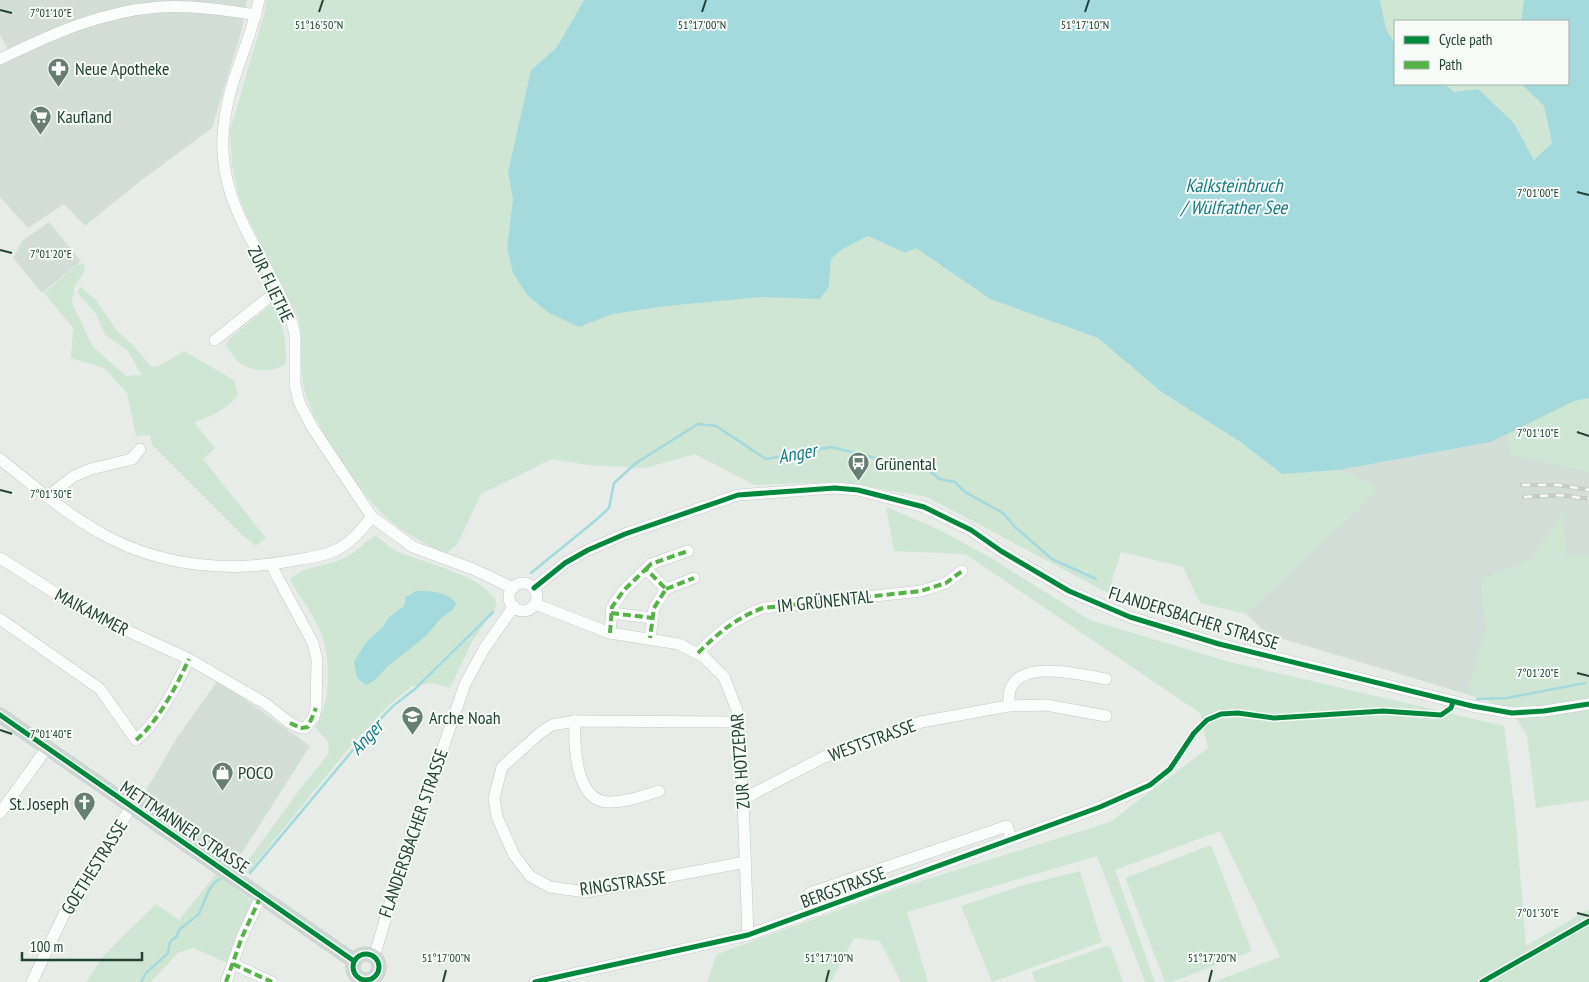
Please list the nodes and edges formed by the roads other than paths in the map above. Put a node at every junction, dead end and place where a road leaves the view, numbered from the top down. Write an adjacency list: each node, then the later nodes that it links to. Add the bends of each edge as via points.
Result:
1 (259, 0): 2 (street, ZUR FLIETHE)
2 (256, 14): 3 (street, via 181,7 136,9 68,28); 4 (street, ZUR FLIETHE, via 227,103 223,133 224,164 236,212)
3 (0, 59)
4 (277, 291): 5 (street); 9 (street, ZUR FLIETHE, via 295,335 295,384 304,414)
5 (215, 340)
6 (140, 449): 8 (street, via 132,459 74,476)
7 (0, 459): 8 (street)
8 (47, 497): 12 (street, via 105,536 148,555 231,568)
9 (372, 517): 12 (street, via 336,551); 16 (street, ZUR FLIETHE, via 414,547)
10 (688, 551): 13 (street, via 651,564)
11 (0, 558): 27 (street, MAIKAMMER, via 82,610)
12 (271, 565): 27 (street, MAIKAMMER, via 304,622 317,660 316,708 314,717 305,728 290,723 266,704)
13 (646, 569): 18 (street); 21 (street, via 624,590)
14 (962, 571): 26 (street, IM GRÜNENTAL, via 946,583 921,591 763,608 722,630)
15 (694, 578): 18 (street)
16 (513, 588): 17 (street, via 523,583); 20 (street, via 510,599)
17 (534, 588): 19 (street); 29 (street, FLANDERSBACHER STRASSE, via 565,563 588,550 738,495 835,488 924,507 972,530 1069,591 1130,617 1188,635 1472,706 1512,713)
18 (666, 589): 22 (street, via 654,608)
19 (535, 604): 20 (street, via 525,610); 24 (street, ZUR HOTZEPAR)
20 (514, 606): 46 (street, FLANDERSBACHER STRASSE, via 464,684)
21 (611, 612): 22 (street); 24 (street)
22 (652, 618): 25 (street)
23 (0, 619): 27 (street, via 100,688 136,740 152,723)
24 (610, 633): 25 (street, ZUR HOTZEPAR)
25 (650, 638): 26 (street, ZUR HOTZEPAR, via 678,644)
26 (698, 653): 34 (street, ZUR HOTZEPAR, via 716,667 728,685 737,710)
27 (189, 659)
28 (1106, 679): 30 (street, via 1056,671 1033,672 1020,677 1010,689)
29 (1589, 704)
30 (1008, 706): 32 (street, WESTSTRASSE, via 1046,705); 38 (street, WESTSTRASSE, via 912,725 824,757)
31 (0, 716): 35 (main road, METTMANNER STRASSE)
32 (1106, 716)
33 (575, 721): 34 (street, RINGSTRASSE); 37 (street, via 577,763 583,784 595,798 608,803); 42 (street, RINGSTRASSE, via 552,725 502,768 494,798 497,817 514,855 530,876 550,888 586,892)
34 (736, 722): 38 (street, ZUR HOTZEPAR)
35 (47, 748): 39 (main road, METTMANNER STRASSE); 40 (street)
36 (1150, 785): 41 (street, BERGSTRASSE, via 1100,808)
37 (659, 791)
38 (743, 799): 42 (street, ZUR HOTZEPAR)
39 (131, 807): 43 (main road, METTMANNER STRASSE); 52 (street, GOETHESTRASSE, via 65,912)
40 (0, 814)
41 (1011, 839): 44 (street, BERGSTRASSE); 44 (street, BERGSTRASSE, via 1007,826 810,893)
42 (746, 862): 45 (street, ZUR HOTZEPAR)
43 (261, 896): 47 (main road, METTMANNER STRASSE); 48 (street)
44 (818, 911): 45 (street, BERGSTRASSE)
45 (748, 935): 51 (street, BERGSTRASSE)
46 (374, 957): 47 (main road, via 361,955); 49 (main road)
47 (354, 961): 50 (main road, via 353,970)
48 (233, 964): 53 (street); 54 (street)
49 (382, 978): 50 (main road)
50 (361, 981)
51 (538, 981)
52 (32, 982)
53 (226, 982)
54 (272, 982)

